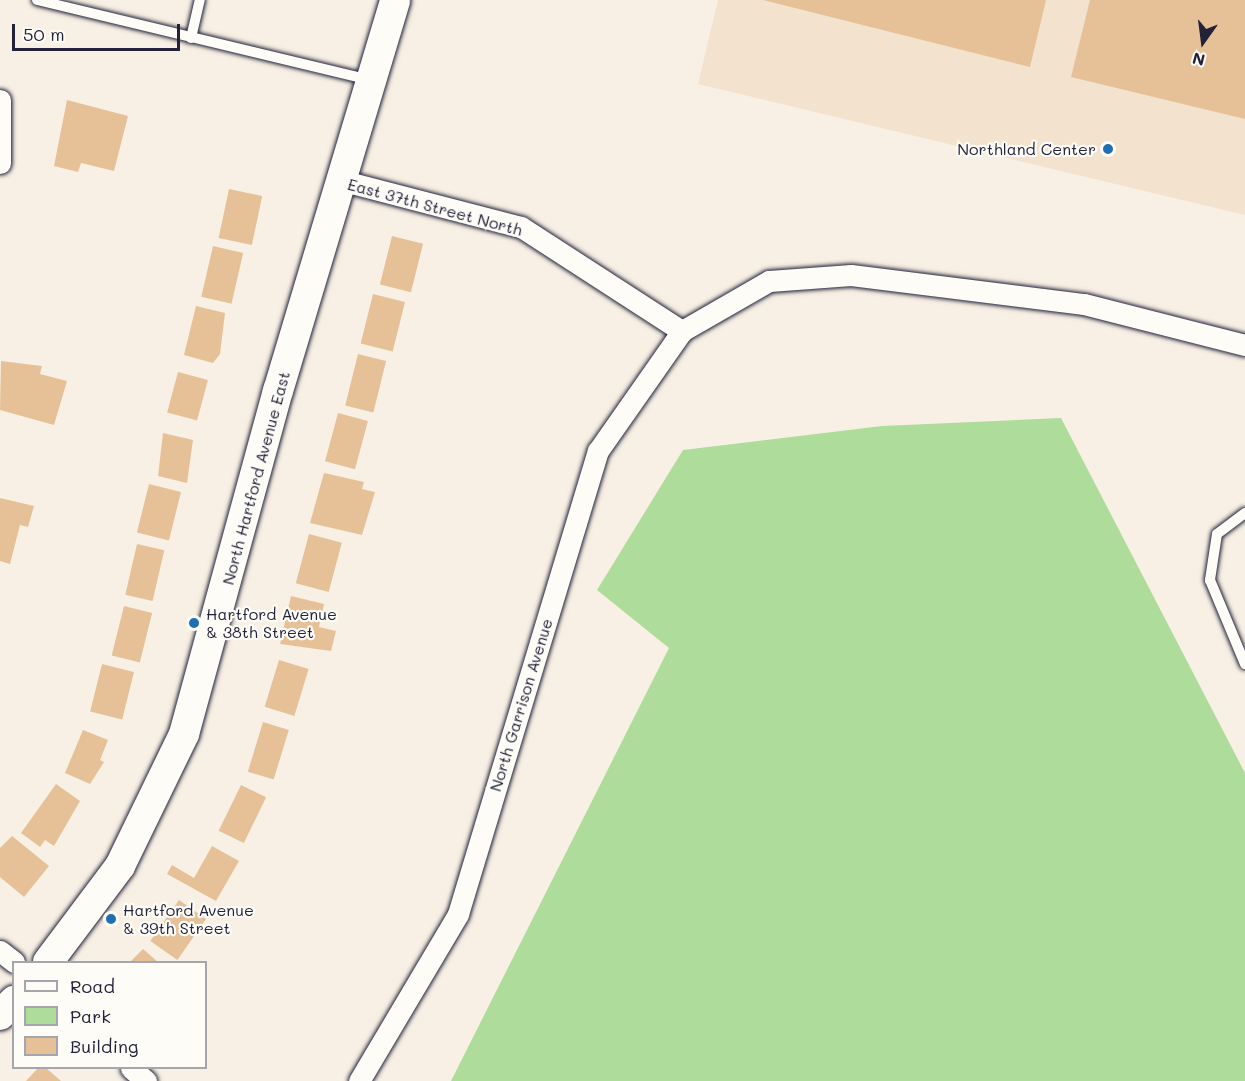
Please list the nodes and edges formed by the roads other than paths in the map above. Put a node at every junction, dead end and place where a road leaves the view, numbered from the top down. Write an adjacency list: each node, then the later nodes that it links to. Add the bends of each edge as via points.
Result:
1 (37, 0): 4 (lane)
2 (200, 0): 4 (lane)
3 (394, 0): 5 (street, North Hartford Avenue East)
4 (191, 38): 5 (lane)
5 (370, 80): 8 (street, North Hartford Avenue East)
6 (0, 100): 7 (street)
7 (0, 163)
8 (340, 180): 9 (street, East 37th Street North, via 521,227); 15 (street, North Hartford Avenue East, via 184,734 120,866)
9 (682, 331): 10 (street, via 736,295 769,281 810,274 1084,304); 20 (street, North Garrison Avenue, via 598,451 458,914)
10 (1245, 345)
11 (1245, 513): 12 (lane, via 1217,534 1210,580)
12 (1245, 664)
13 (0, 951): 14 (street)
14 (12, 961)
15 (49, 961)
16 (12, 1003): 17 (street)
17 (0, 1016)
18 (132, 1069): 19 (street)
19 (146, 1081)
20 (358, 1081)

